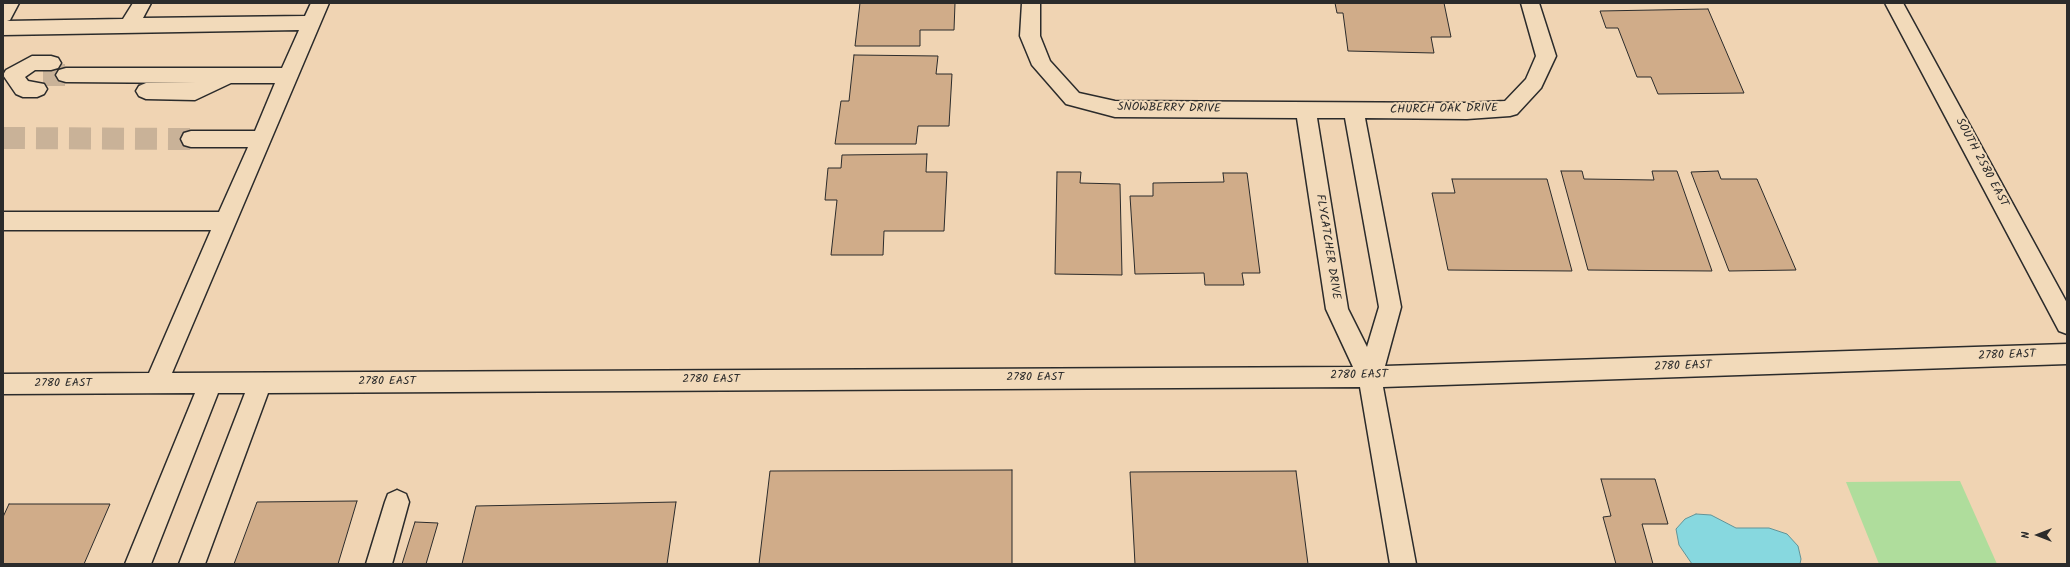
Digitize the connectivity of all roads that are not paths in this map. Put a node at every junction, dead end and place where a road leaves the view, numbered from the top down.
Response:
1 (10, 3) edge
2 (142, 3) edge
3 (320, 3) edge
4 (1031, 3) edge
5 (1530, 3) edge
6 (1894, 3) edge
7 (3, 15) edge
8 (311, 23) junction
9 (129, 26) junction
10 (3, 28) edge
11 (8, 76) edge
12 (55, 76) junction
13 (234, 76) junction
14 (288, 76) junction
15 (1306, 110) junction
16 (1354, 111) junction
17 (191, 139) tunnel mouth
18 (261, 139) junction
19 (3, 220) edge
20 (226, 221) junction
21 (2067, 324) edge
22 (2067, 354) edge
23 (1370, 377) junction
24 (261, 382) junction
25 (156, 383) junction
26 (211, 383) junction
27 (3, 384) edge
28 (397, 502) dead end
29 (138, 564) edge
30 (192, 564) edge
31 (379, 564) edge
32 (1403, 564) edge

1 - 7 street
2 - 9 street
3 - 8 street
4 - 15 street, SNOWBERRY DRIVE
5 - 16 street, CHURCH OAK DRIVE
6 - 21 street, SOUTH 2580 EAST
8 - 9 street
8 - 14 street
9 - 10 street
11 - 12 street
11 - 12 street
12 - 13 street
12 - 13 street
13 - 14 street
14 - 18 street
15 - 16 street, CHURCH OAK DRIVE
15 - 23 street, FLYCATCHER DRIVE
16 - 23 street, FLYCATCHER DRIVE
17 - 18 street
18 - 20 street
19 - 20 street
20 - 25 street
22 - 23 street, 2780 EAST
23 - 24 street, 2780 EAST
23 - 32 street, FLYCATCHER DRIVE
24 - 26 street, 2780 EAST
24 - 30 street
25 - 26 street, 2780 EAST
25 - 27 street, 2780 EAST
26 - 29 street
28 - 31 street

